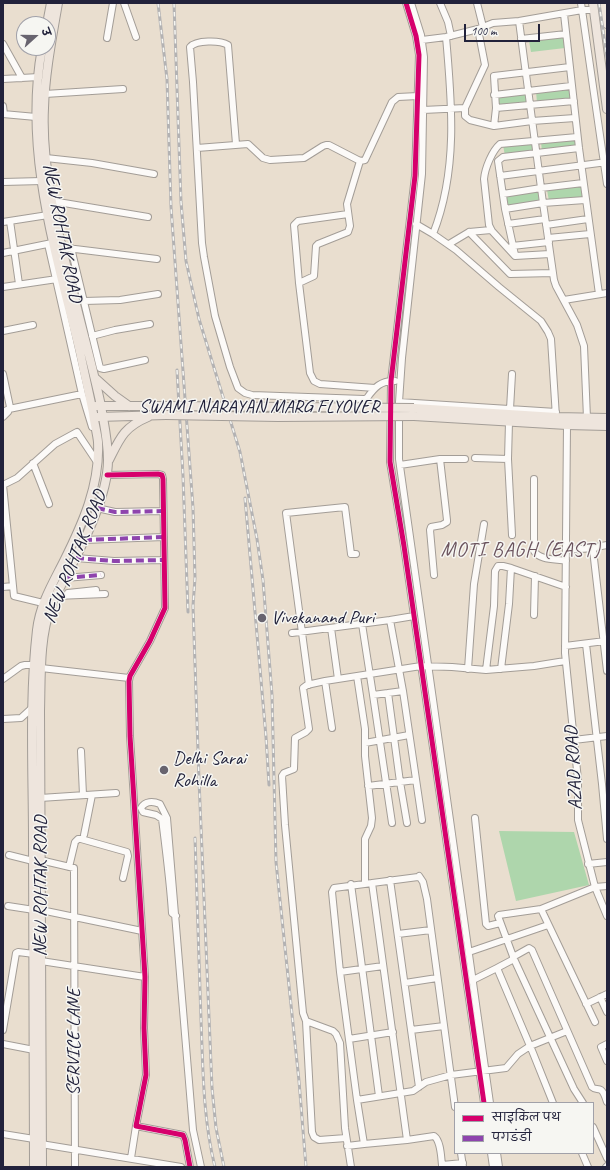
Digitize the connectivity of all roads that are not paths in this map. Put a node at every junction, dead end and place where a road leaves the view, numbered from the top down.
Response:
1 (51, 3) edge
2 (58, 3) edge
3 (113, 3) edge
4 (124, 3) edge
5 (406, 3) edge
6 (412, 3) edge
7 (440, 3) edge
8 (476, 3) edge
9 (582, 3) edge
10 (594, 7) edge
11 (605, 7) edge
12 (582, 10) junction
13 (564, 14) junction
14 (49, 16) edge
15 (519, 21) junction
16 (607, 24) edge
17 (481, 28) junction
18 (566, 34) junction
19 (136, 37) dead end
20 (448, 37) junction
21 (107, 38) dead end
22 (521, 39) junction
23 (422, 40) junction
24 (3, 44) edge
25 (41, 56) edge
26 (570, 67) junction
27 (526, 72) junction
28 (39, 77) junction
29 (22, 78) junction
30 (3, 79) edge
31 (572, 86) junction
32 (123, 89) dead end
33 (528, 90) junction
34 (45, 94) junction
35 (494, 95) junction
36 (418, 96) junction
37 (574, 101) junction
38 (531, 104) junction
39 (3, 106) edge
40 (465, 108) junction
41 (496, 108) junction
42 (452, 109) junction
43 (423, 110) junction
44 (607, 110) edge
45 (597, 111) junction
46 (3, 114) edge
47 (36, 117) junction
48 (575, 118) junction
49 (532, 121) junction
50 (494, 126) junction
51 (577, 137) junction
52 (536, 141) junction
53 (236, 144) junction
54 (197, 148) junction
55 (579, 148) junction
56 (537, 154) junction
57 (46, 158) junction
58 (360, 161) junction
59 (605, 162) edge
60 (581, 166) junction
61 (539, 170) junction
62 (154, 174) dead end
63 (500, 176) junction
64 (42, 181) junction
65 (3, 182) edge
66 (583, 183) junction
67 (607, 184) edge
68 (541, 188) junction
69 (503, 194) junction
70 (585, 200) junction
71 (52, 201) junction
72 (543, 203) junction
73 (505, 209) junction
74 (348, 214) junction
75 (48, 215) junction
76 (148, 217) dead end
77 (588, 219) junction
78 (10, 221) junction
79 (3, 222) edge
80 (546, 222) junction
81 (416, 224) junction
82 (508, 224) junction
83 (491, 230) junction
84 (469, 232) junction
85 (433, 234) junction
86 (590, 234) junction
87 (548, 240) junction
88 (56, 244) junction
89 (449, 244) junction
90 (512, 246) junction
91 (71, 248) junction
92 (14, 252) junction
93 (3, 253) edge
94 (550, 254) junction
95 (515, 256) junction
96 (157, 259) dead end
97 (553, 273) junction
98 (57, 279) junction
99 (299, 283) junction
100 (19, 284) junction
101 (3, 287) edge
102 (607, 293) edge
103 (158, 294) dead end
104 (599, 294) junction
105 (564, 300) junction
106 (84, 302) junction
107 (150, 324) dead end
108 (34, 325) dead end
109 (3, 330) edge
110 (92, 336) junction
111 (145, 360) dead end
112 (3, 374) edge
113 (512, 374) dead end
114 (95, 378) junction
115 (391, 381) junction
116 (400, 382) junction
117 (375, 388) junction
118 (82, 394) junction
119 (399, 402) junction
120 (91, 406) junction
121 (101, 406) junction
122 (129, 406) junction
123 (9, 409) junction
124 (510, 409) junction
125 (3, 412) edge
126 (414, 412) junction
127 (152, 415) junction
128 (556, 415) junction
129 (103, 416) junction
130 (3, 417) edge
131 (93, 417) junction
132 (587, 418) junction
133 (607, 418) edge
134 (509, 422) junction
135 (567, 425) junction
136 (607, 426) edge
137 (475, 458) dead end
138 (440, 459) junction
139 (466, 459) dead end
140 (508, 460) junction
141 (96, 461) junction
142 (108, 461) junction
143 (33, 463) junction
144 (400, 465) junction
145 (107, 475) junction
146 (534, 479) dead end
147 (3, 485) edge
148 (49, 504) dead end
149 (97, 508) junction
150 (163, 511) junction
151 (484, 524) dead end
152 (512, 535) dead end
153 (164, 537) junction
154 (84, 540) junction
155 (607, 545) edge
156 (594, 548) junction
157 (566, 550) junction
158 (356, 554) dead end
159 (76, 558) junction
160 (164, 560) junction
161 (566, 561) junction
162 (511, 568) junction
163 (101, 575) dead end
164 (434, 575) dead end
165 (535, 576) junction
166 (65, 578) junction
167 (13, 586) junction
168 (566, 586) junction
169 (3, 587) edge
170 (96, 590) dead end
171 (105, 594) dead end
172 (57, 595) junction
173 (43, 604) junction
174 (534, 615) dead end
175 (414, 616) junction
176 (390, 620) junction
177 (362, 624) junction
178 (331, 628) junction
179 (292, 632) dead end
180 (302, 632) junction
181 (605, 641) edge
182 (586, 644) junction
183 (564, 646) junction
184 (565, 661) junction
185 (421, 666) junction
186 (428, 666) junction
187 (38, 667) junction
188 (399, 669) junction
189 (468, 669) junction
190 (501, 669) junction
191 (486, 670) junction
192 (607, 671) edge
193 (369, 674) junction
194 (5, 676) edge
195 (357, 676) junction
196 (129, 678) junction
197 (338, 679) junction
198 (325, 681) junction
199 (309, 684) junction
200 (402, 692) junction
201 (388, 693) junction
202 (373, 695) junction
203 (33, 706) junction
204 (3, 719) edge
205 (332, 728) dead end
206 (409, 735) junction
207 (607, 736) edge
208 (394, 737) junction
209 (596, 738) junction
210 (379, 739) junction
211 (574, 740) junction
212 (365, 742) junction
213 (81, 751) dead end
214 (416, 780) junction
215 (400, 782) junction
216 (386, 784) junction
217 (368, 786) junction
218 (116, 793) dead end
219 (83, 795) junction
220 (92, 795) junction
221 (40, 798) junction
222 (475, 818) dead end
223 (422, 820) dead end
224 (392, 823) dead end
225 (407, 823) dead end
226 (84, 835) dead end
227 (607, 839) edge
228 (10, 855) dead end
229 (37, 861) junction
230 (607, 862) edge
231 (588, 864) junction
232 (69, 867) junction
233 (123, 878) dead end
234 (390, 880) junction
235 (369, 883) junction
236 (351, 884) junction
237 (607, 886) edge
238 (595, 887) junction
239 (8, 906) dead end
240 (541, 909) junction
241 (37, 910) junction
242 (606, 912) edge
243 (74, 916) junction
244 (176, 916) junction
245 (500, 923) junction
246 (548, 925) junction
247 (431, 930) junction
248 (142, 931) junction
249 (398, 934) junction
250 (506, 940) junction
251 (469, 952) junction
252 (34, 954) junction
253 (514, 958) junction
254 (41, 961) junction
255 (74, 966) junction
256 (384, 966) junction
257 (497, 968) junction
258 (363, 969) junction
259 (340, 972) junction
260 (144, 977) junction
261 (437, 978) junction
262 (473, 980) junction
263 (405, 983) junction
264 (607, 994) edge
265 (600, 997) junction
266 (586, 1004) junction
267 (607, 1012) edge
268 (306, 1021) junction
269 (595, 1022) dead end
270 (444, 1026) junction
271 (3, 1030) edge
272 (411, 1030) junction
273 (566, 1031) junction
274 (393, 1032) junction
275 (371, 1035) junction
276 (550, 1037) junction
277 (349, 1039) junction
278 (3, 1044) edge
279 (607, 1044) edge
280 (530, 1046) junction
281 (34, 1050) junction
282 (607, 1061) edge
283 (482, 1071) junction
284 (451, 1075) junction
285 (419, 1087) junction
286 (401, 1093) junction
287 (380, 1096) junction
288 (357, 1100) junction
289 (454, 1102) edge
290 (484, 1102) edge
291 (490, 1102) edge
292 (553, 1102) edge
293 (582, 1102) edge
294 (607, 1102) edge
295 (136, 1126) junction
296 (594, 1129) edge
297 (3, 1134) edge
298 (346, 1138) junction
299 (34, 1139) junction
300 (407, 1140) junction
301 (41, 1144) junction
302 (364, 1144) junction
303 (347, 1146) junction
304 (75, 1149) junction
305 (461, 1154) edge
306 (491, 1154) edge
307 (497, 1154) edge
308 (582, 1154) edge
309 (131, 1158) junction
310 (607, 1158) edge
311 (463, 1165) edge
312 (442, 1166) edge
313 (34, 1167) edge
314 (42, 1167) edge
315 (75, 1167) edge
316 (181, 1167) edge
317 (190, 1167) edge
318 (201, 1167) edge
319 (351, 1167) edge
320 (493, 1167) edge
321 (499, 1167) edge
322 (588, 1167) edge

1 - 14 main road
2 - 34 main road, NEW ROHTAK ROAD
3 - 21 street
4 - 19 street
5 - 36 street
6 - 23 street
7 - 20 street
8 - 17 street
9 - 12 street
10 - 12 street
10 - 44 main road
11 - 16 main road
12 - 13 street
12 - 45 street
13 - 15 street
13 - 18 street
15 - 17 street
15 - 22 street
17 - 20 street
17 - 40 street
18 - 22 street
18 - 26 street
20 - 23 street
20 - 42 street
22 - 27 street
23 - 43 street
24 - 29 street
25 - 28 main road, NEW ROHTAK ROAD
26 - 27 street
26 - 31 street
27 - 33 street
27 - 35 street
28 - 29 street
28 - 47 main road, NEW ROHTAK ROAD
29 - 30 street
31 - 33 street
31 - 37 street
32 - 34 street
33 - 35 street
33 - 38 street
34 - 57 main road, NEW ROHTAK ROAD
35 - 41 street
36 - 58 street
36 - 115 street
37 - 38 street
37 - 48 street
38 - 41 street
38 - 49 street
39 - 46 street
40 - 42 street
40 - 50 street
41 - 50 street
42 - 43 street
42 - 85 street
43 - 81 street
44 - 45 street
45 - 59 street
46 - 47 street
47 - 64 main road, NEW ROHTAK ROAD
48 - 49 street
48 - 51 street
49 - 50 street
49 - 52 street
51 - 52 street
51 - 55 street
52 - 56 street
52 - 83 street
53 - 54 street
53 - 54 street
53 - 58 street
54 - 117 street
55 - 56 street
55 - 60 street
56 - 61 street
56 - 63 street
57 - 62 street
57 - 71 main road, NEW ROHTAK ROAD
58 - 74 street
59 - 60 street
59 - 67 street
60 - 61 street
60 - 66 street
61 - 63 street
61 - 68 street
63 - 69 street
64 - 65 street
64 - 75 main road, NEW ROHTAK ROAD
66 - 68 street
66 - 70 street
68 - 69 street
68 - 72 street
69 - 73 street
70 - 72 street
70 - 77 street
71 - 76 street
71 - 88 main road, NEW ROHTAK ROAD
72 - 73 street
72 - 80 street
73 - 82 street
74 - 99 street
74 - 99 street
75 - 78 street
75 - 88 main road, NEW ROHTAK ROAD
77 - 80 street
77 - 86 street
78 - 79 street
78 - 92 street
80 - 82 street
80 - 87 street
81 - 85 street
81 - 116 street
82 - 90 street
83 - 84 street
83 - 95 street
84 - 89 street
84 - 97 street
85 - 89 street
86 - 87 street
86 - 104 street
87 - 90 street
87 - 94 street
88 - 91 street
88 - 92 street
88 - 98 street
88 - 114 main road, NEW ROHTAK ROAD
88 - 120 main road, NEW ROHTAK ROAD
89 - 128 street
90 - 95 street
91 - 96 street
91 - 106 street
92 - 93 street
92 - 100 street
94 - 95 street
94 - 97 street
97 - 105 street
98 - 100 street
98 - 118 street
99 - 117 street
100 - 101 street
102 - 104 street
103 - 106 street
104 - 105 street
105 - 132 street
106 - 110 street
107 - 110 street
108 - 109 street
110 - 111 street
112 - 123 street
113 - 124 street
114 - 121 main road, NEW ROHTAK ROAD
114 - 122 main road
115 - 116 street
115 - 117 street
115 - 175 street
116 - 119 street
118 - 123 street
118 - 141 street
119 - 124 street
119 - 144 street
120 - 121 main road, SWAMI NARAYAN MARG FLYOVER
120 - 131 main road, NEW ROHTAK ROAD
121 - 122 main road, SWAMI NARAYAN MARG FLYOVER
121 - 129 main road, NEW ROHTAK ROAD
122 - 126 main road, SWAMI NARAYAN MARG FLYOVER, bridge
123 - 125 street
123 - 130 street
124 - 128 street
126 - 127 main road, SWAMI NARAYAN MARG FLYOVER, bridge
126 - 128 main road, SWAMI NARAYAN MARG FLYOVER
126 - 134 main road, SWAMI NARAYAN MARG FLYOVER
127 - 129 main road, SWAMI NARAYAN MARG FLYOVER
127 - 142 main road
128 - 132 main road, SWAMI NARAYAN MARG FLYOVER
129 - 131 main road, SWAMI NARAYAN MARG FLYOVER
129 - 142 main road, NEW ROHTAK ROAD
131 - 141 main road, NEW ROHTAK ROAD
132 - 133 main road, SWAMI NARAYAN MARG FLYOVER
134 - 135 main road, SWAMI NARAYAN MARG FLYOVER
134 - 140 street
135 - 136 main road, SWAMI NARAYAN MARG FLYOVER
135 - 157 street, AZAD ROAD
137 - 140 street
138 - 139 street
138 - 144 street
138 - 164 street
140 - 152 street
141 - 143 street
141 - 173 main road, NEW ROHTAK ROAD
142 - 145 main road, NEW ROHTAK ROAD
143 - 147 street
143 - 148 street
144 - 186 street
145 - 149 main road, NEW ROHTAK ROAD
145 - 150 street
146 - 161 street
147 - 167 street
149 - 150 street
149 - 154 main road, NEW ROHTAK ROAD
150 - 153 street
151 - 189 street
153 - 154 street
153 - 160 street
154 - 159 main road, NEW ROHTAK ROAD
155 - 156 street
156 - 157 street
156 - 181 street
157 - 161 street, AZAD ROAD
158 - 180 street
159 - 160 street
159 - 166 main road, NEW ROHTAK ROAD
160 - 196 street
161 - 168 street, AZAD ROAD
162 - 165 street
162 - 190 street
162 - 191 street
163 - 166 street
165 - 168 street
165 - 174 street
166 - 172 main road, NEW ROHTAK ROAD
167 - 169 street
167 - 173 street
168 - 183 street, AZAD ROAD
170 - 172 street
171 - 172 street
172 - 187 main road, NEW ROHTAK ROAD
173 - 187 main road, NEW ROHTAK ROAD
175 - 176 street
175 - 185 street
176 - 177 street
176 - 188 street
177 - 178 street
177 - 193 street
178 - 180 street
178 - 197 street
179 - 180 street
180 - 199 street
181 - 182 street
181 - 192 street
182 - 183 street
182 - 209 street
183 - 184 street, AZAD ROAD
184 - 190 street
184 - 211 street, AZAD ROAD
185 - 186 street
185 - 188 street
185 - 283 street
186 - 189 street
186 - 251 street
187 - 194 street
187 - 196 street
187 - 203 main road, NEW ROHTAK ROAD
187 - 221 main road, NEW ROHTAK ROAD
188 - 193 street
188 - 200 street
189 - 191 street
190 - 191 street
193 - 195 street
193 - 202 street
195 - 197 street
195 - 212 street
196 - 248 street
197 - 198 street
198 - 199 street
198 - 205 street
199 - 268 street
200 - 201 street
200 - 206 street
201 - 202 street
201 - 208 street
202 - 210 street
203 - 204 street
203 - 229 main road, NEW ROHTAK ROAD
206 - 208 street
206 - 214 street
207 - 209 street
208 - 210 street
208 - 215 street
209 - 211 street
209 - 227 street
210 - 212 street
210 - 216 street
211 - 231 street, AZAD ROAD
212 - 217 street
213 - 219 street
214 - 215 street
214 - 223 street
215 - 216 street
215 - 225 street
216 - 217 street
216 - 224 street
217 - 235 street
218 - 220 street
219 - 220 street
219 - 221 street
220 - 226 street
221 - 229 main road, NEW ROHTAK ROAD
222 - 245 street
228 - 229 street
229 - 232 street
229 - 241 main road, NEW ROHTAK ROAD
230 - 231 street
231 - 238 street, AZAD ROAD
232 - 233 street
232 - 243 street, SERVICE LANE
234 - 235 street
234 - 247 street
234 - 249 street
235 - 236 street
235 - 256 street
236 - 258 street
236 - 259 street
237 - 238 street
238 - 240 street
238 - 242 street, AZAD ROAD
239 - 241 street
240 - 245 street
240 - 246 street
241 - 243 street
241 - 252 main road, NEW ROHTAK ROAD
241 - 254 main road, NEW ROHTAK ROAD
243 - 248 street
243 - 255 street, SERVICE LANE
244 - 244 street
244 - 318 street
245 - 250 street
246 - 250 street
246 - 266 street
247 - 249 street
247 - 261 street
248 - 260 street
249 - 263 street
250 - 251 street
250 - 253 street
251 - 262 street
252 - 271 street
252 - 281 main road, NEW ROHTAK ROAD
253 - 257 street
253 - 273 street
253 - 276 street
254 - 255 street
254 - 301 main road, NEW ROHTAK ROAD
255 - 260 street
255 - 304 street, SERVICE LANE
256 - 258 street
256 - 274 street
257 - 262 street
257 - 280 street
258 - 259 street
258 - 275 street
259 - 277 street
260 - 295 street
261 - 263 street
261 - 270 street
262 - 283 street
263 - 272 street
264 - 265 street
265 - 266 street
265 - 267 street
266 - 269 street
268 - 298 street
268 - 298 street
270 - 272 street
270 - 284 street
272 - 285 street
273 - 276 street
273 - 294 street
274 - 275 street
274 - 286 street
275 - 277 street
275 - 287 street
276 - 280 street
276 - 293 street
277 - 288 street
278 - 281 street
279 - 282 street
280 - 283 street
280 - 292 street
281 - 299 main road, NEW ROHTAK ROAD
283 - 284 street
283 - 290 street
283 - 291 street
284 - 285 street
284 - 289 street
285 - 286 street
286 - 287 street
286 - 300 street
287 - 288 street
288 - 302 street
295 - 309 street
295 - 317 street
296 - 310 street
297 - 299 street
298 - 303 street
299 - 313 main road, NEW ROHTAK ROAD
300 - 302 street
300 - 312 street
301 - 304 street
301 - 314 main road, NEW ROHTAK ROAD
302 - 303 street
303 - 319 street
304 - 309 street
304 - 315 street, SERVICE LANE
305 - 311 street
306 - 320 street
307 - 321 street
308 - 322 street
309 - 316 street
311 - 312 street

